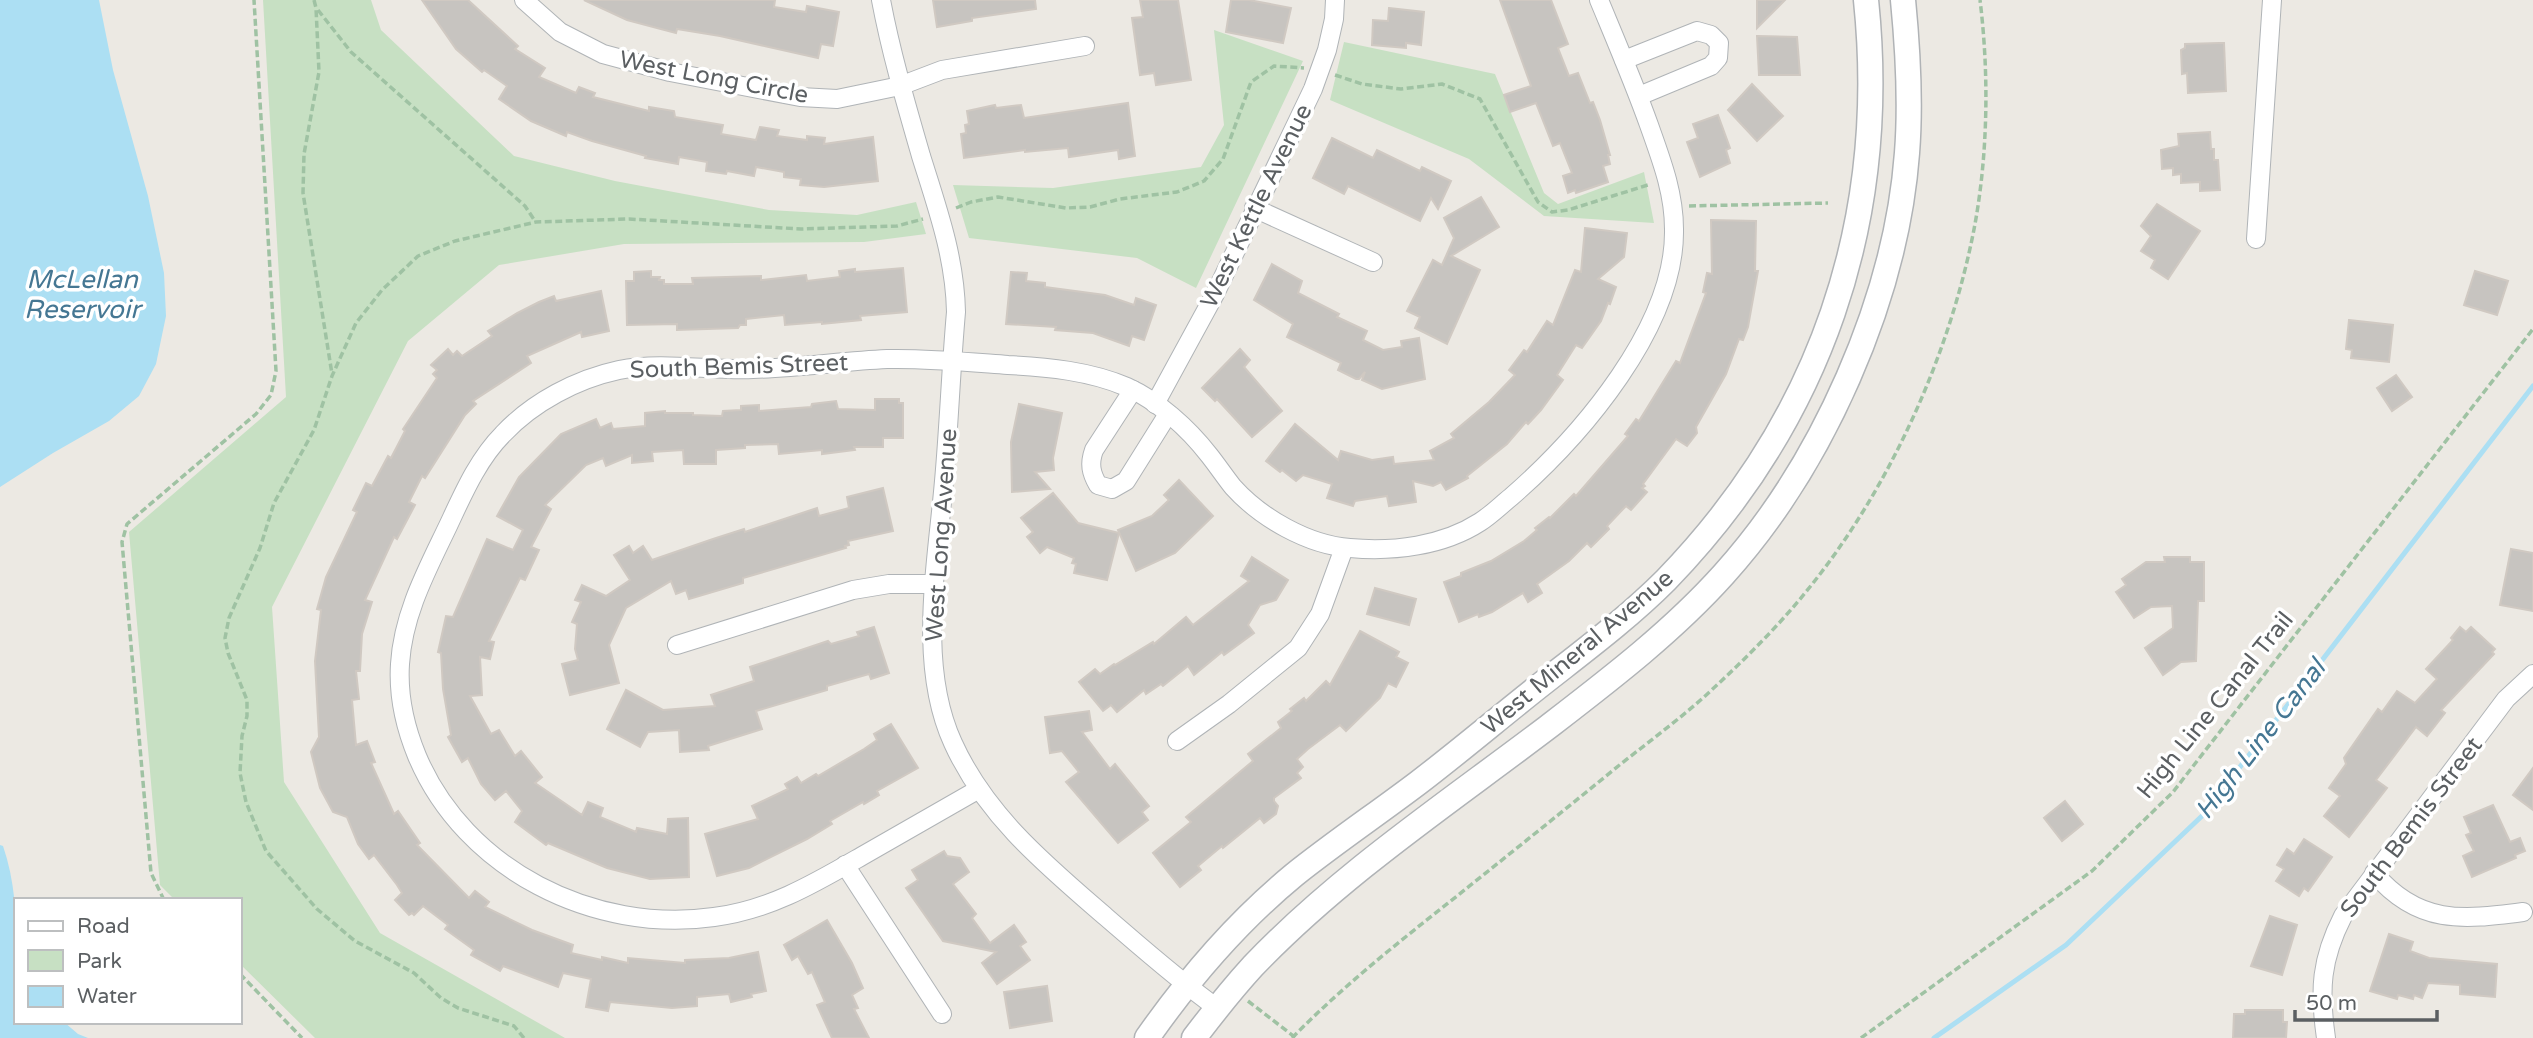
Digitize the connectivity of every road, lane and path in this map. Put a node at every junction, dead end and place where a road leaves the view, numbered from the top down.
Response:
1 (254, 0) edge
2 (314, 0) edge
3 (524, 0) edge
4 (881, 0) edge
5 (1335, 0) edge
6 (1599, 0) edge
7 (1866, 0) edge
8 (1903, 0) edge
9 (2273, 0) edge
10 (316, 8) junction
11 (1085, 46) dead end
12 (1624, 60) junction
13 (900, 86) junction
14 (1639, 96) junction
15 (1828, 202) dead end
16 (1673, 206) junction
17 (1254, 208) junction
18 (536, 222) dead end
19 (2256, 239) dead end
20 (1373, 262) dead end
21 (2533, 329) edge
22 (952, 361) junction
23 (332, 376) dead end
24 (1133, 390) junction
25 (1162, 409) junction
26 (1343, 548) junction
27 (934, 584) junction
28 (677, 645) dead end
29 (2533, 674) edge
30 (1177, 741) dead end
31 (979, 789) junction
32 (845, 866) junction
33 (2374, 873) junction
34 (163, 898) edge
35 (2523, 912) dead end
36 (242, 976) edge
37 (1186, 985) junction
38 (1217, 1008) junction
39 (942, 1014) dead end
40 (302, 1038) edge
41 (1147, 1038) edge
42 (1194, 1038) edge
43 (1861, 1038) edge
44 (2326, 1038) edge

1 - 34 path
2 - 10 path
3 - 13 street, West Long Circle
4 - 13 street, West Long Avenue
5 - 17 street, West Kettle Avenue
6 - 12 street, South Bemis Street
7 - 37 main road, West Mineral Avenue
8 - 38 main road, West Mineral Avenue
9 - 19 street
10 - 18 path
10 - 23 path
11 - 13 street, West Long Circle
12 - 14 street, South Bemis Street
12 - 14 street
13 - 22 street, West Long Avenue
14 - 16 street, South Bemis Street
15 - 16 path
16 - 26 street, South Bemis Street
17 - 20 street
17 - 25 street, West Kettle Avenue
21 - 43 path, High Line Canal Trail
22 - 24 street, South Bemis Street
22 - 27 street, West Long Avenue
22 - 32 street, South Bemis Street
24 - 25 street, South Bemis Street
24 - 25 street, West Kettle Avenue
25 - 26 street, South Bemis Street
26 - 30 street
27 - 28 street
27 - 31 street, West Long Avenue
29 - 33 street, South Bemis Street
31 - 32 street, South Bemis Street
31 - 37 street, West Long Avenue
32 - 39 street
33 - 35 street
33 - 44 street, South Bemis Street
36 - 40 path
37 - 38 street, West Long Avenue
37 - 41 main road, West Mineral Avenue
38 - 42 main road, West Mineral Avenue

